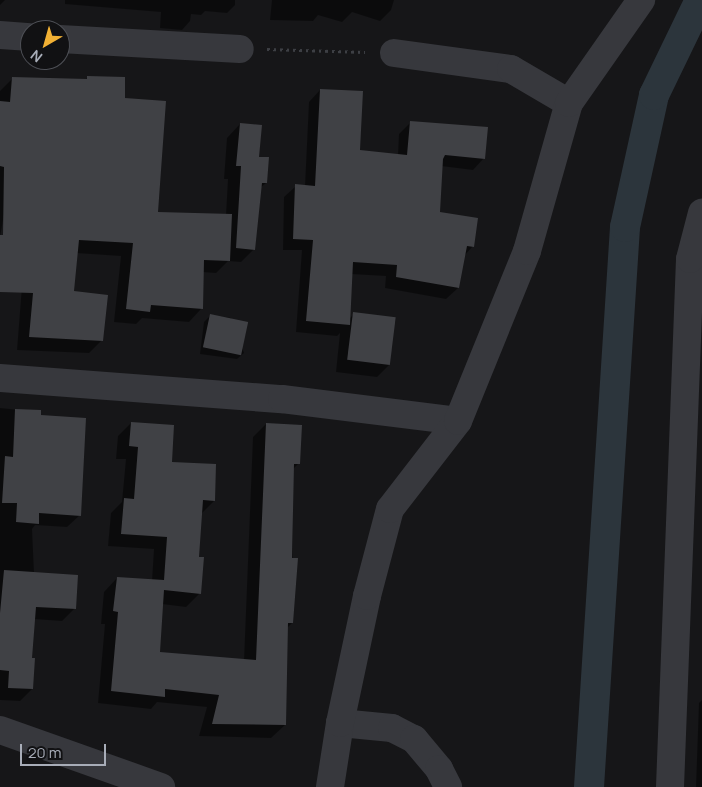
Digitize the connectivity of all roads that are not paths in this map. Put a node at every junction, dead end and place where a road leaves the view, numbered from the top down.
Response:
1 (640, 0) edge
2 (0, 35) edge
3 (20, 36) edge
4 (70, 40) edge
5 (240, 48) road end
6 (394, 53) road end
7 (569, 103) junction
8 (702, 213) edge
9 (0, 378) edge
10 (458, 421) junction
11 (340, 723) junction
12 (0, 730) edge
13 (161, 787) edge
14 (330, 787) edge
15 (448, 787) edge
16 (670, 787) edge

1 - 7 street
2 - 3 street
4 - 5 street
6 - 7 street
7 - 10 street
8 - 16 street
9 - 10 street
10 - 11 street
11 - 14 street
11 - 15 street
12 - 13 street

